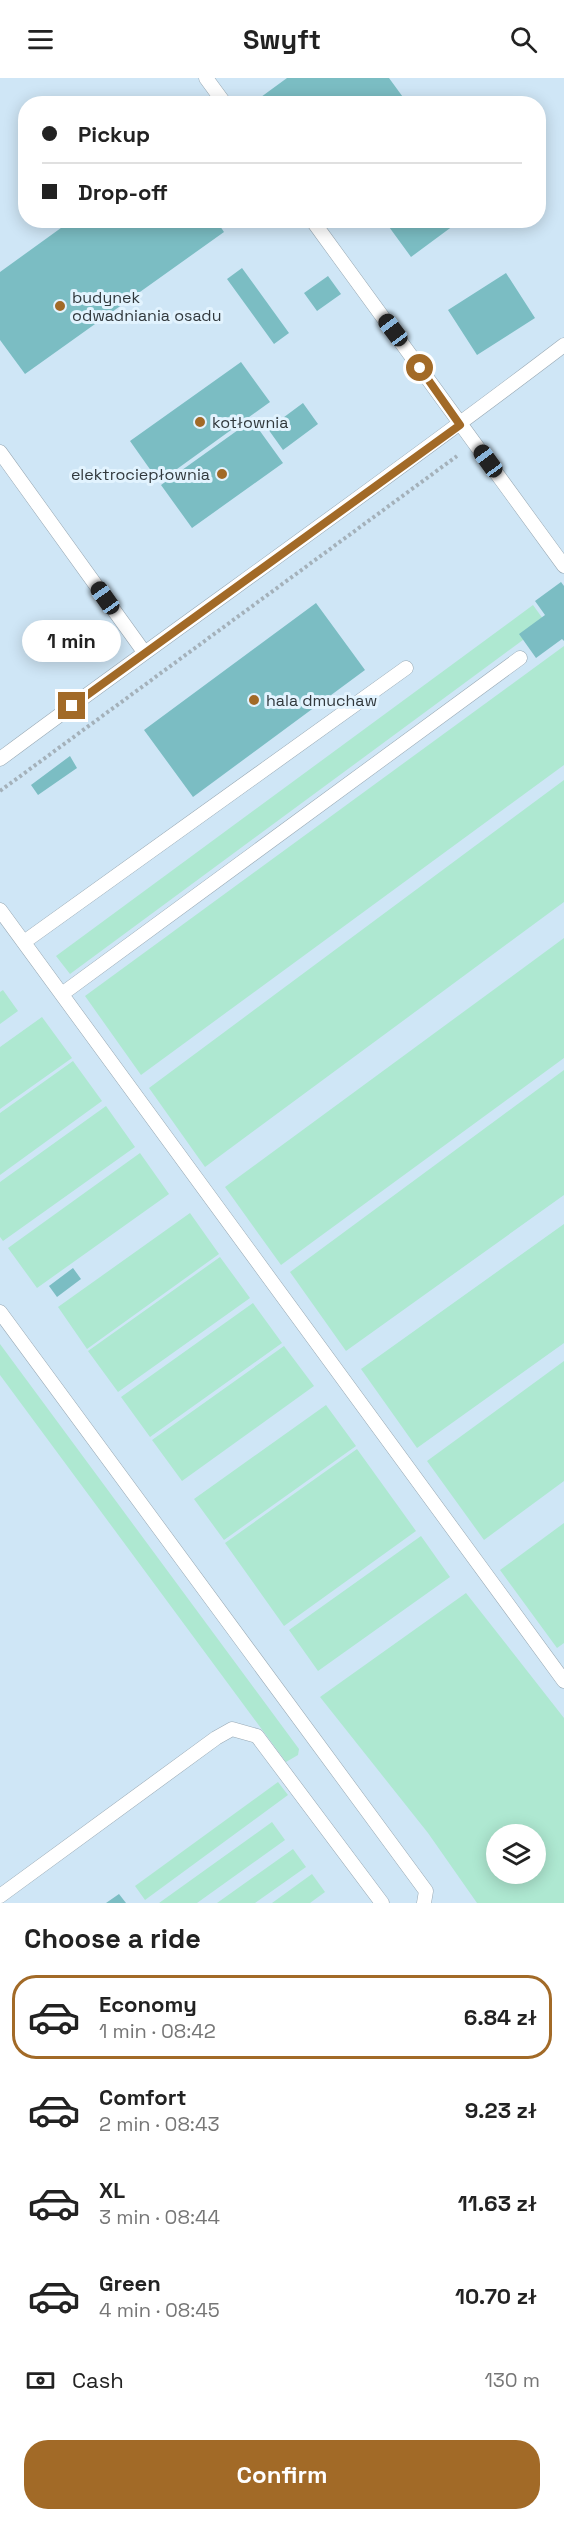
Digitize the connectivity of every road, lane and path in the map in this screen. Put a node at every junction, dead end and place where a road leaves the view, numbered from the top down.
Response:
1 (206, 78) edge
2 (219, 96) edge
3 (318, 228) edge
4 (564, 345) edge
5 (460, 425) junction
6 (475, 443) junction
7 (0, 452) edge
8 (564, 566) edge
9 (144, 652) junction
10 (520, 658) dead end
11 (406, 668) dead end
12 (0, 759) edge
13 (0, 791) edge
14 (0, 910) edge
15 (24, 942) junction
16 (62, 994) junction
17 (0, 1312) edge
18 (564, 1681) edge
19 (0, 1896) edge
20 (382, 1903) edge
21 (423, 1903) edge

1 - 2 lane
3 - 5 lane
4 - 5 lane
5 - 6 lane
5 - 9 lane
6 - 8 lane
6 - 13 path
7 - 9 lane
9 - 12 lane
10 - 16 lane
11 - 15 lane
14 - 15 lane
15 - 16 lane
16 - 18 lane
17 - 21 lane
19 - 20 lane

